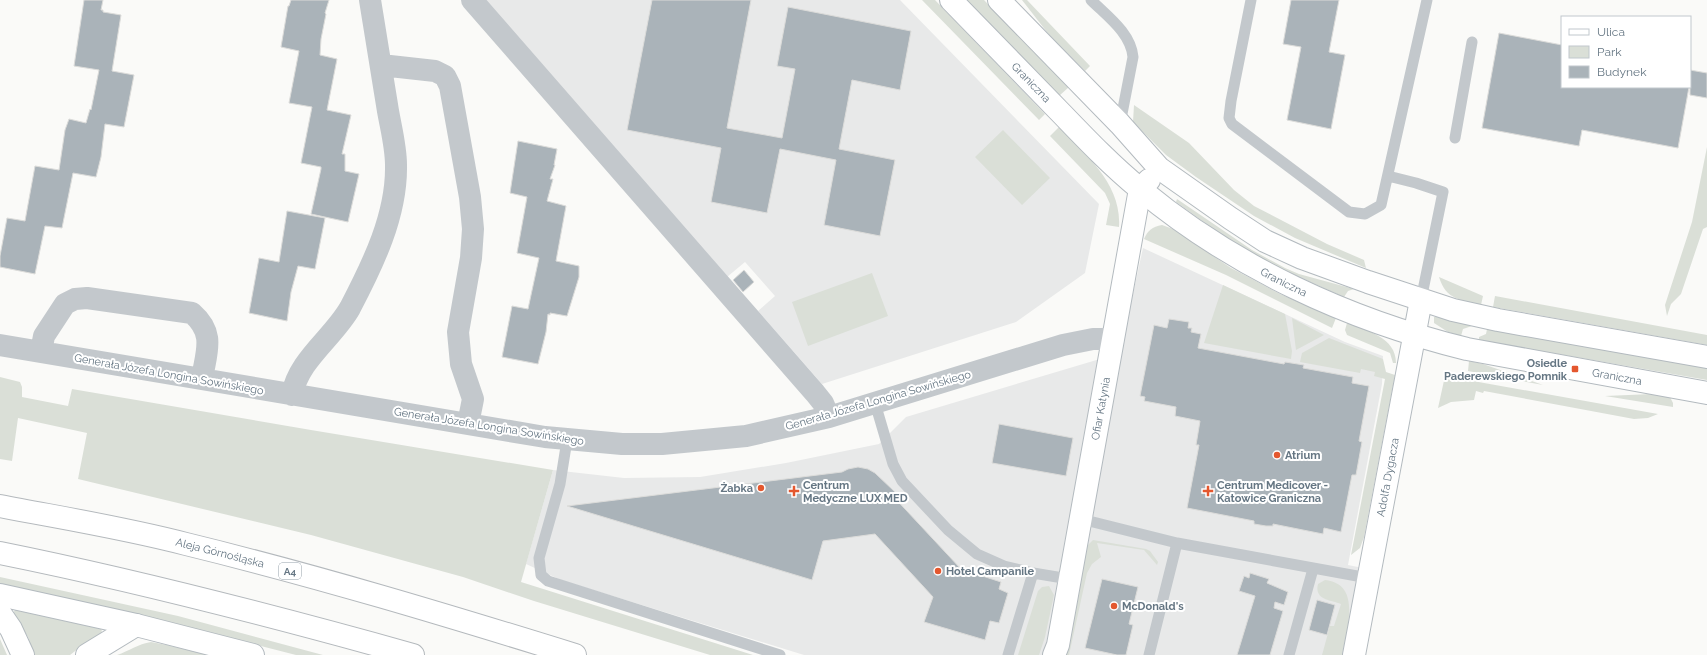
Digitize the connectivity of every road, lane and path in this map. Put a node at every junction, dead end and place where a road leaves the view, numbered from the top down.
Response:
1 (370, 0) edge
2 (472, 0) edge
3 (951, 0) edge
4 (999, 0) edge
5 (1091, 0) edge
6 (1251, 0) edge
7 (1427, 0) edge
8 (1472, 42) dead end
9 (381, 65) junction
10 (1120, 124) junction
11 (1455, 138) dead end
12 (1159, 168) junction
13 (1388, 176) junction
14 (1140, 189) junction
15 (1421, 300) junction
16 (1415, 335) junction
17 (1114, 339) junction
18 (0, 345) edge
19 (41, 352) junction
20 (1707, 357) edge
21 (202, 379) junction
22 (1707, 393) edge
23 (292, 395) junction
24 (875, 403) junction
25 (829, 417) junction
26 (468, 424) junction
27 (567, 440) junction
28 (0, 506) edge
29 (1081, 519) junction
30 (1177, 543) junction
31 (0, 553) edge
32 (1313, 568) junction
33 (1033, 573) junction
34 (1368, 578) junction
35 (1069, 579) junction
36 (0, 595) edge
37 (0, 612) edge
38 (136, 625) junction
39 (23, 655) edge
40 (87, 655) edge
41 (253, 655) edge
42 (413, 655) edge
43 (575, 655) edge
44 (780, 655) edge
45 (1008, 655) edge
46 (1054, 655) edge
47 (1149, 655) edge
48 (1288, 655) edge
49 (1354, 655) edge

1 - 9 street
2 - 25 street
3 - 14 main road, Graniczna
4 - 10 main road
5 - 10 lane
6 - 13 lane
7 - 13 lane
8 - 11 lane
9 - 23 street
9 - 26 street
10 - 12 main road
12 - 14 main road
12 - 15 main road
13 - 15 lane
14 - 16 main road, Graniczna
14 - 17 main road, Ofiar Katynia
15 - 16 main road, Adolfa Dygacza
15 - 20 main road
16 - 22 main road, Graniczna
16 - 34 main road, Adolfa Dygacza
17 - 24 street, Generała Józefa Longina Sowińskiego
17 - 29 main road, Ofiar Katynia
18 - 19 street, Generała Józefa Longina Sowińskiego
19 - 21 street, Generała Józefa Longina Sowińskiego
19 - 21 street
21 - 23 street, Generała Józefa Longina Sowińskiego
23 - 26 street, Generała Józefa Longina Sowińskiego
24 - 25 street, Generała Józefa Longina Sowińskiego
24 - 33 lane
25 - 27 street, Generała Józefa Longina Sowińskiego
26 - 27 street, Generała Józefa Longina Sowińskiego
27 - 44 lane
28 - 43 main road, Aleja Górnośląska / A4
29 - 30 lane
29 - 35 main road, Ofiar Katynia
30 - 32 lane
30 - 47 lane
31 - 42 main road
32 - 34 lane
32 - 48 lane
33 - 35 lane
33 - 45 lane
34 - 49 main road, Adolfa Dygacza
35 - 46 main road, Ofiar Katynia
36 - 38 main road
37 - 39 main road
38 - 40 main road
38 - 41 main road

